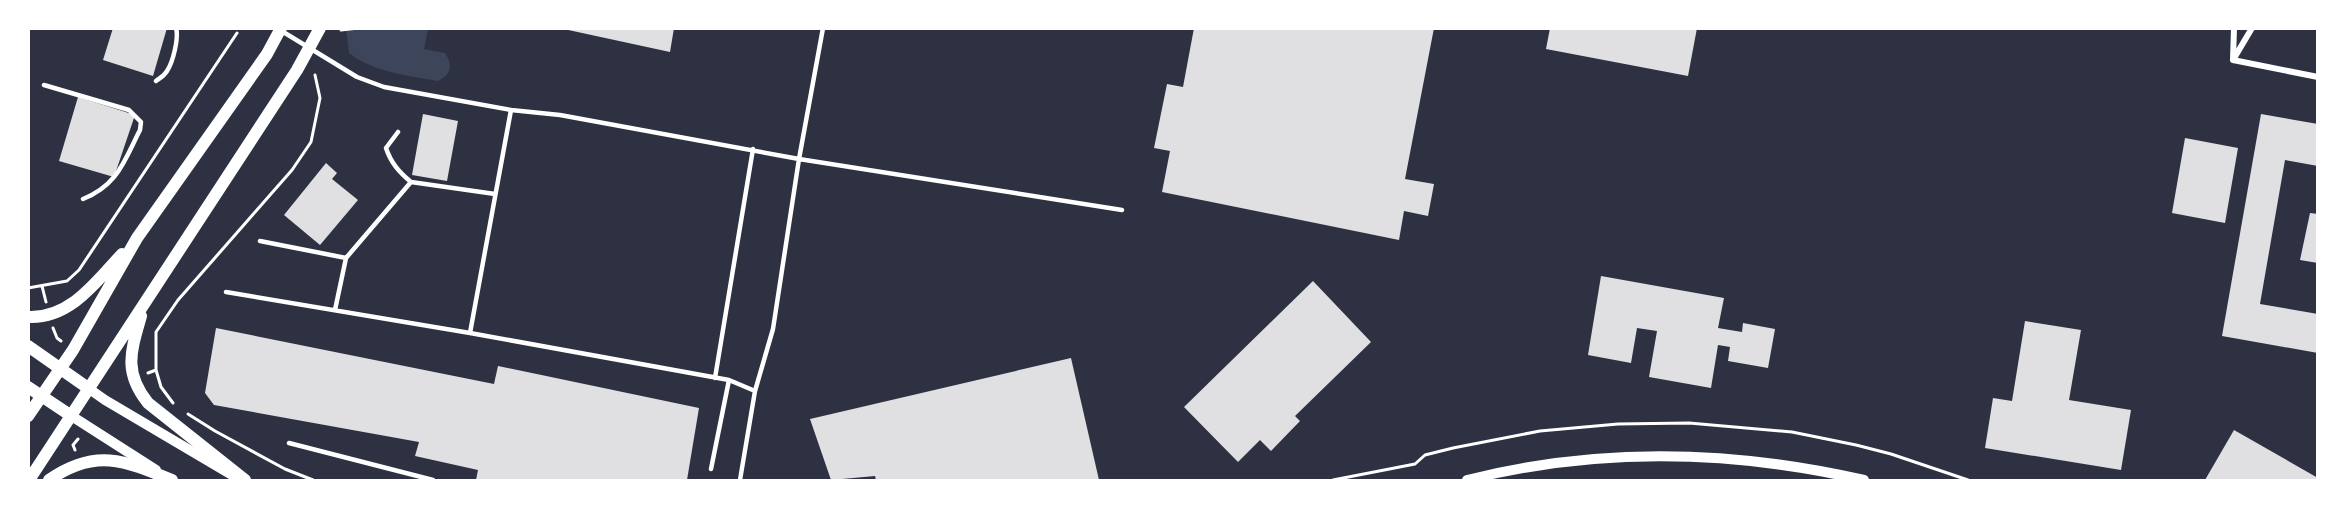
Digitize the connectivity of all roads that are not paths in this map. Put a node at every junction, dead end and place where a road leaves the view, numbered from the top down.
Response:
1 (176, 28) edge
2 (320, 28) edge
3 (823, 28) edge
4 (2235, 28) edge
5 (2252, 28) edge
6 (279, 29) edge
7 (310, 48) junction
8 (2233, 60) junction
9 (2318, 76) edge
10 (156, 81) dead end
11 (44, 85) dead end
12 (512, 110) junction
13 (398, 132) dead end
14 (753, 149) junction
15 (799, 159) junction
16 (411, 182) junction
17 (495, 194) junction
18 (83, 199) dead end
19 (1122, 210) dead end
20 (137, 238) junction
21 (260, 241) dead end
22 (346, 258) junction
23 (226, 292) dead end
24 (144, 306) junction
25 (335, 310) junction
26 (28, 317) edge
27 (470, 333) junction
28 (28, 346) edge
29 (60, 368) junction
30 (715, 378) junction
31 (729, 380) junction
32 (28, 387) edge
33 (88, 388) junction
34 (755, 391) junction
35 (42, 395) junction
36 (70, 415) junction
37 (28, 416) edge
38 (289, 443) dead end
39 (711, 469) dead end
40 (29, 480) edge
41 (49, 480) edge
42 (172, 480) edge
43 (244, 480) edge
44 (433, 480) edge
45 (740, 480) edge
46 (1467, 480) edge
47 (1864, 480) edge

1 - 10 lane
2 - 7 main road
3 - 15 lane
4 - 8 street
5 - 8 street
6 - 7 lane
6 - 20 main road
7 - 12 lane
7 - 24 main road
8 - 9 street
11 - 18 lane
12 - 14 lane
12 - 17 lane
13 - 16 lane
14 - 15 lane
14 - 30 lane
15 - 19 lane
15 - 34 lane
16 - 17 lane
16 - 22 lane
17 - 27 lane
20 - 26 main road
20 - 29 main road
21 - 22 lane
22 - 25 lane
23 - 25 lane
24 - 33 main road
24 - 43 main road
25 - 27 lane
27 - 30 lane
28 - 29 main road
29 - 33 main road
29 - 35 main road
30 - 31 lane
31 - 34 lane
31 - 39 lane
32 - 35 main road
33 - 36 main road
33 - 43 street
34 - 45 lane
35 - 36 main road
35 - 37 main road
36 - 40 main road
36 - 42 street
38 - 44 lane
41 - 42 main road
46 - 47 street

